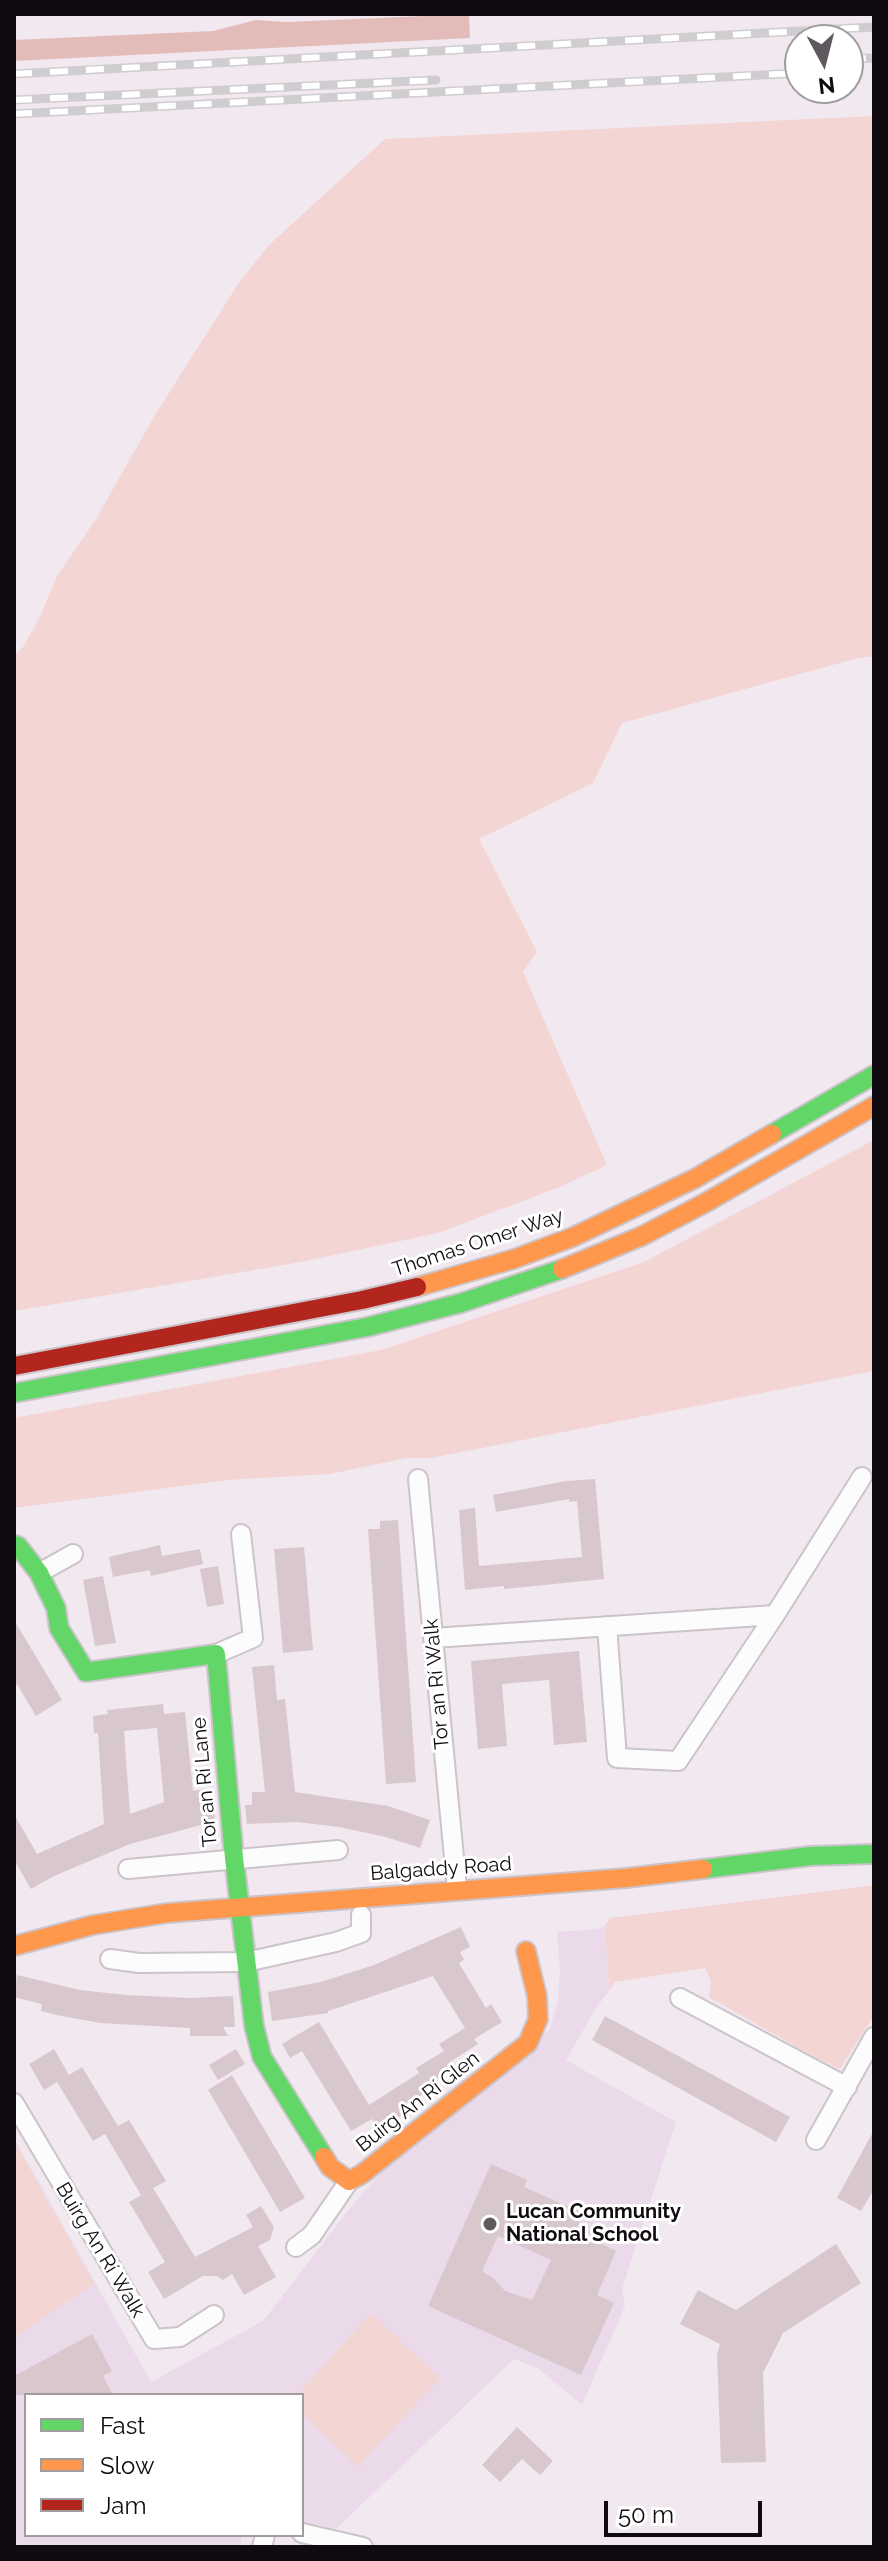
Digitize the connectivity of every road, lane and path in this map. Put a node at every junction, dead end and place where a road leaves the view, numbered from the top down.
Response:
1 (874, 1075) edge
2 (874, 1106) edge
3 (14, 1366) edge
4 (14, 1393) edge
5 (862, 1477) dead end
6 (418, 1479) dead end
7 (241, 1534) dead end
8 (14, 1545) edge
9 (73, 1554) dead end
10 (39, 1573) junction
11 (775, 1615) junction
12 (607, 1626) junction
13 (433, 1638) junction
14 (216, 1654) junction
15 (338, 1850) dead end
16 (874, 1854) edge
17 (234, 1858) junction
18 (128, 1869) dead end
19 (457, 1889) junction
20 (241, 1906) junction
21 (361, 1915) dead end
22 (14, 1946) edge
23 (526, 1951) dead end
24 (110, 1959) dead end
25 (246, 1962) junction
26 (680, 1998) dead end
27 (874, 2037) edge
28 (847, 2087) junction
29 (14, 2103) edge
30 (816, 2140) dead end
31 (349, 2181) junction
32 (296, 2247) dead end
33 (214, 2315) dead end
34 (304, 2533) edge
35 (363, 2547) edge

1 - 3 street, Thomas Omer Way
2 - 4 street
5 - 11 street
6 - 13 street, Tor an Rí Walk
7 - 14 street
8 - 10 street
9 - 10 street
10 - 14 street
11 - 12 street
11 - 12 street
12 - 13 street
13 - 19 street, Tor an Rí Walk
14 - 17 street, Tor an Rí Lane
15 - 17 street
16 - 19 street, Balgaddy Road
17 - 18 street
17 - 20 street, Tor an Rí Lane
19 - 20 street, Balgaddy Road
20 - 22 street, Balgaddy Road
20 - 25 street, Buirg An Rí Glen
21 - 25 street
23 - 31 street, Buirg An Rí Glen
24 - 25 street
25 - 31 street, Buirg An Rí Glen
26 - 28 street
27 - 28 street
28 - 30 street
29 - 33 street, Buirg An Rí Walk
31 - 32 street
34 - 35 street

